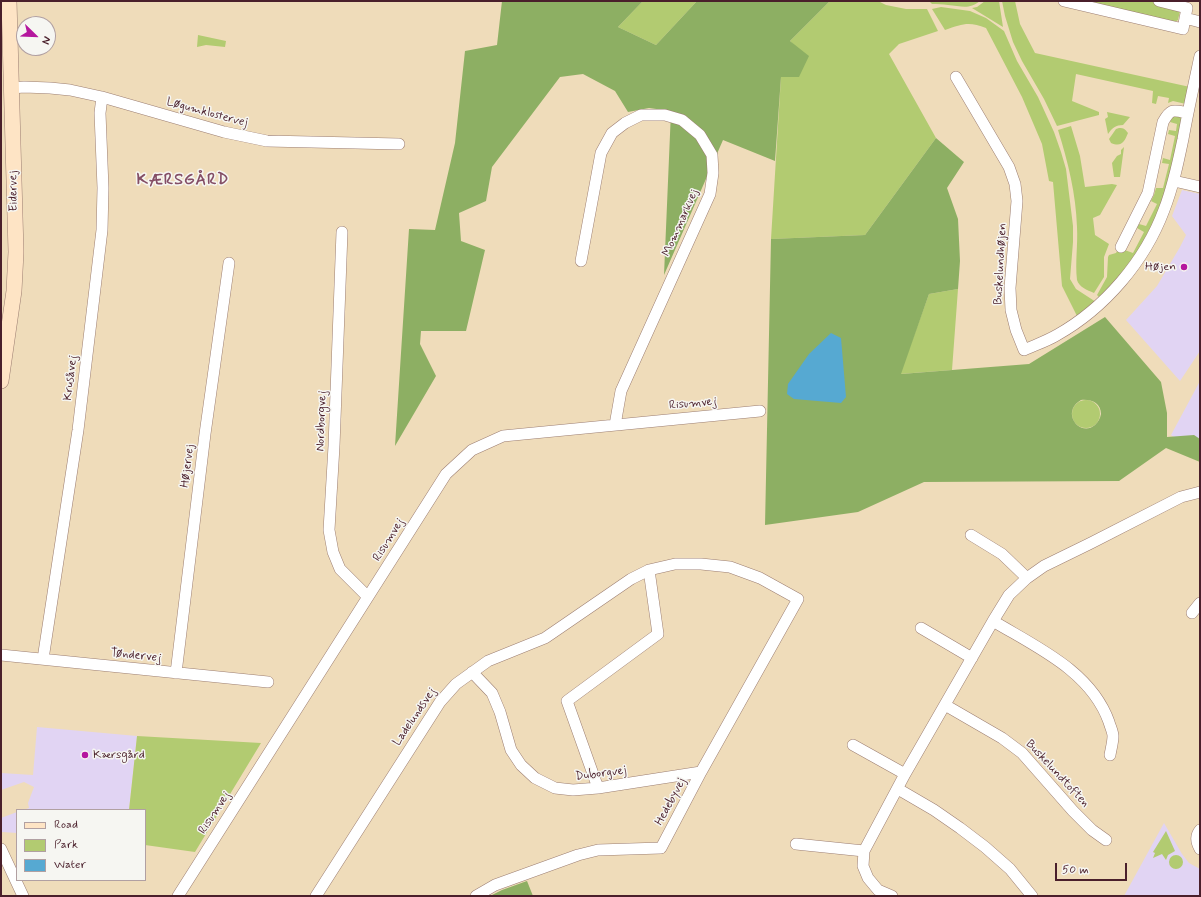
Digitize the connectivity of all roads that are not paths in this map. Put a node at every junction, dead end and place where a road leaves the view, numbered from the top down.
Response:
1 (9, 1) edge
2 (1064, 1) edge
3 (1159, 1) edge
4 (1185, 18) junction
5 (1200, 22) edge
6 (1200, 56) edge
7 (956, 77) dead end
8 (12, 88) junction
9 (102, 97) junction
10 (1188, 113) junction
11 (399, 144) dead end
12 (1174, 181) junction
13 (1200, 187) edge
14 (342, 232) dead end
15 (1121, 247) dead end
16 (581, 261) dead end
17 (228, 263) dead end
18 (1, 381) edge
19 (760, 411) dead end
20 (615, 425) junction
21 (1200, 492) edge
22 (971, 535) dead end
23 (649, 570) junction
24 (1027, 578) junction
25 (368, 597) junction
26 (798, 599) joint
27 (1200, 603) edge
28 (1192, 613) dead end
29 (993, 621) junction
30 (921, 628) dead end
31 (1, 655) edge
32 (972, 658) junction
33 (43, 660) junction
34 (472, 672) junction
35 (176, 673) junction
36 (268, 682) dead end
37 (945, 705) junction
38 (853, 745) dead end
39 (1110, 755) dead end
40 (701, 772) junction
41 (905, 774) junction
42 (598, 788) junction
43 (898, 788) junction
44 (1200, 830) edge
45 (1106, 840) dead end
46 (796, 844) dead end
47 (1, 849) edge
48 (1200, 849) edge
49 (864, 851) junction
50 (320, 895) edge
51 (23, 896) edge
52 (178, 896) edge
53 (476, 896) edge
54 (892, 896) edge
55 (1032, 896) edge

1 - 8 street, Eidervej
2 - 4 street
3 - 4 street
4 - 5 street
6 - 10 street, Buskelundhøjen
7 - 12 street, Buskelundhøjen
8 - 9 street, Løgumklostervej
8 - 18 street, Eidervej
9 - 11 street, Løgumklostervej
9 - 33 street, Krusåvej
10 - 12 street, Buskelundhøjen
10 - 15 street
12 - 13 street
14 - 25 street, Nordborgvej
16 - 20 street, Mommarkvej
17 - 35 street, Højervej
19 - 20 street, Risumvej
20 - 25 street, Risumvej
21 - 24 street
22 - 24 street
23 - 26 street, Ladelundsvej
23 - 34 street, Ladelundsvej
23 - 42 street
24 - 29 street
25 - 52 street, Risumvej
26 - 40 street, Hedebyvej
27 - 28 street
29 - 32 street
29 - 39 street
30 - 32 street
31 - 33 street, Tøndervej
32 - 37 street
33 - 35 street, Tøndervej
34 - 42 street, Duborgvej
34 - 50 street, Ladelundsvej
35 - 36 street, Tøndervej
37 - 41 street
37 - 45 street, Buskelundtoften
38 - 41 street
40 - 42 street, Duborgvej
40 - 53 street, Hedebyvej
41 - 43 street
43 - 49 street
43 - 55 street
44 - 48 street
46 - 49 street
47 - 51 street
49 - 54 street

